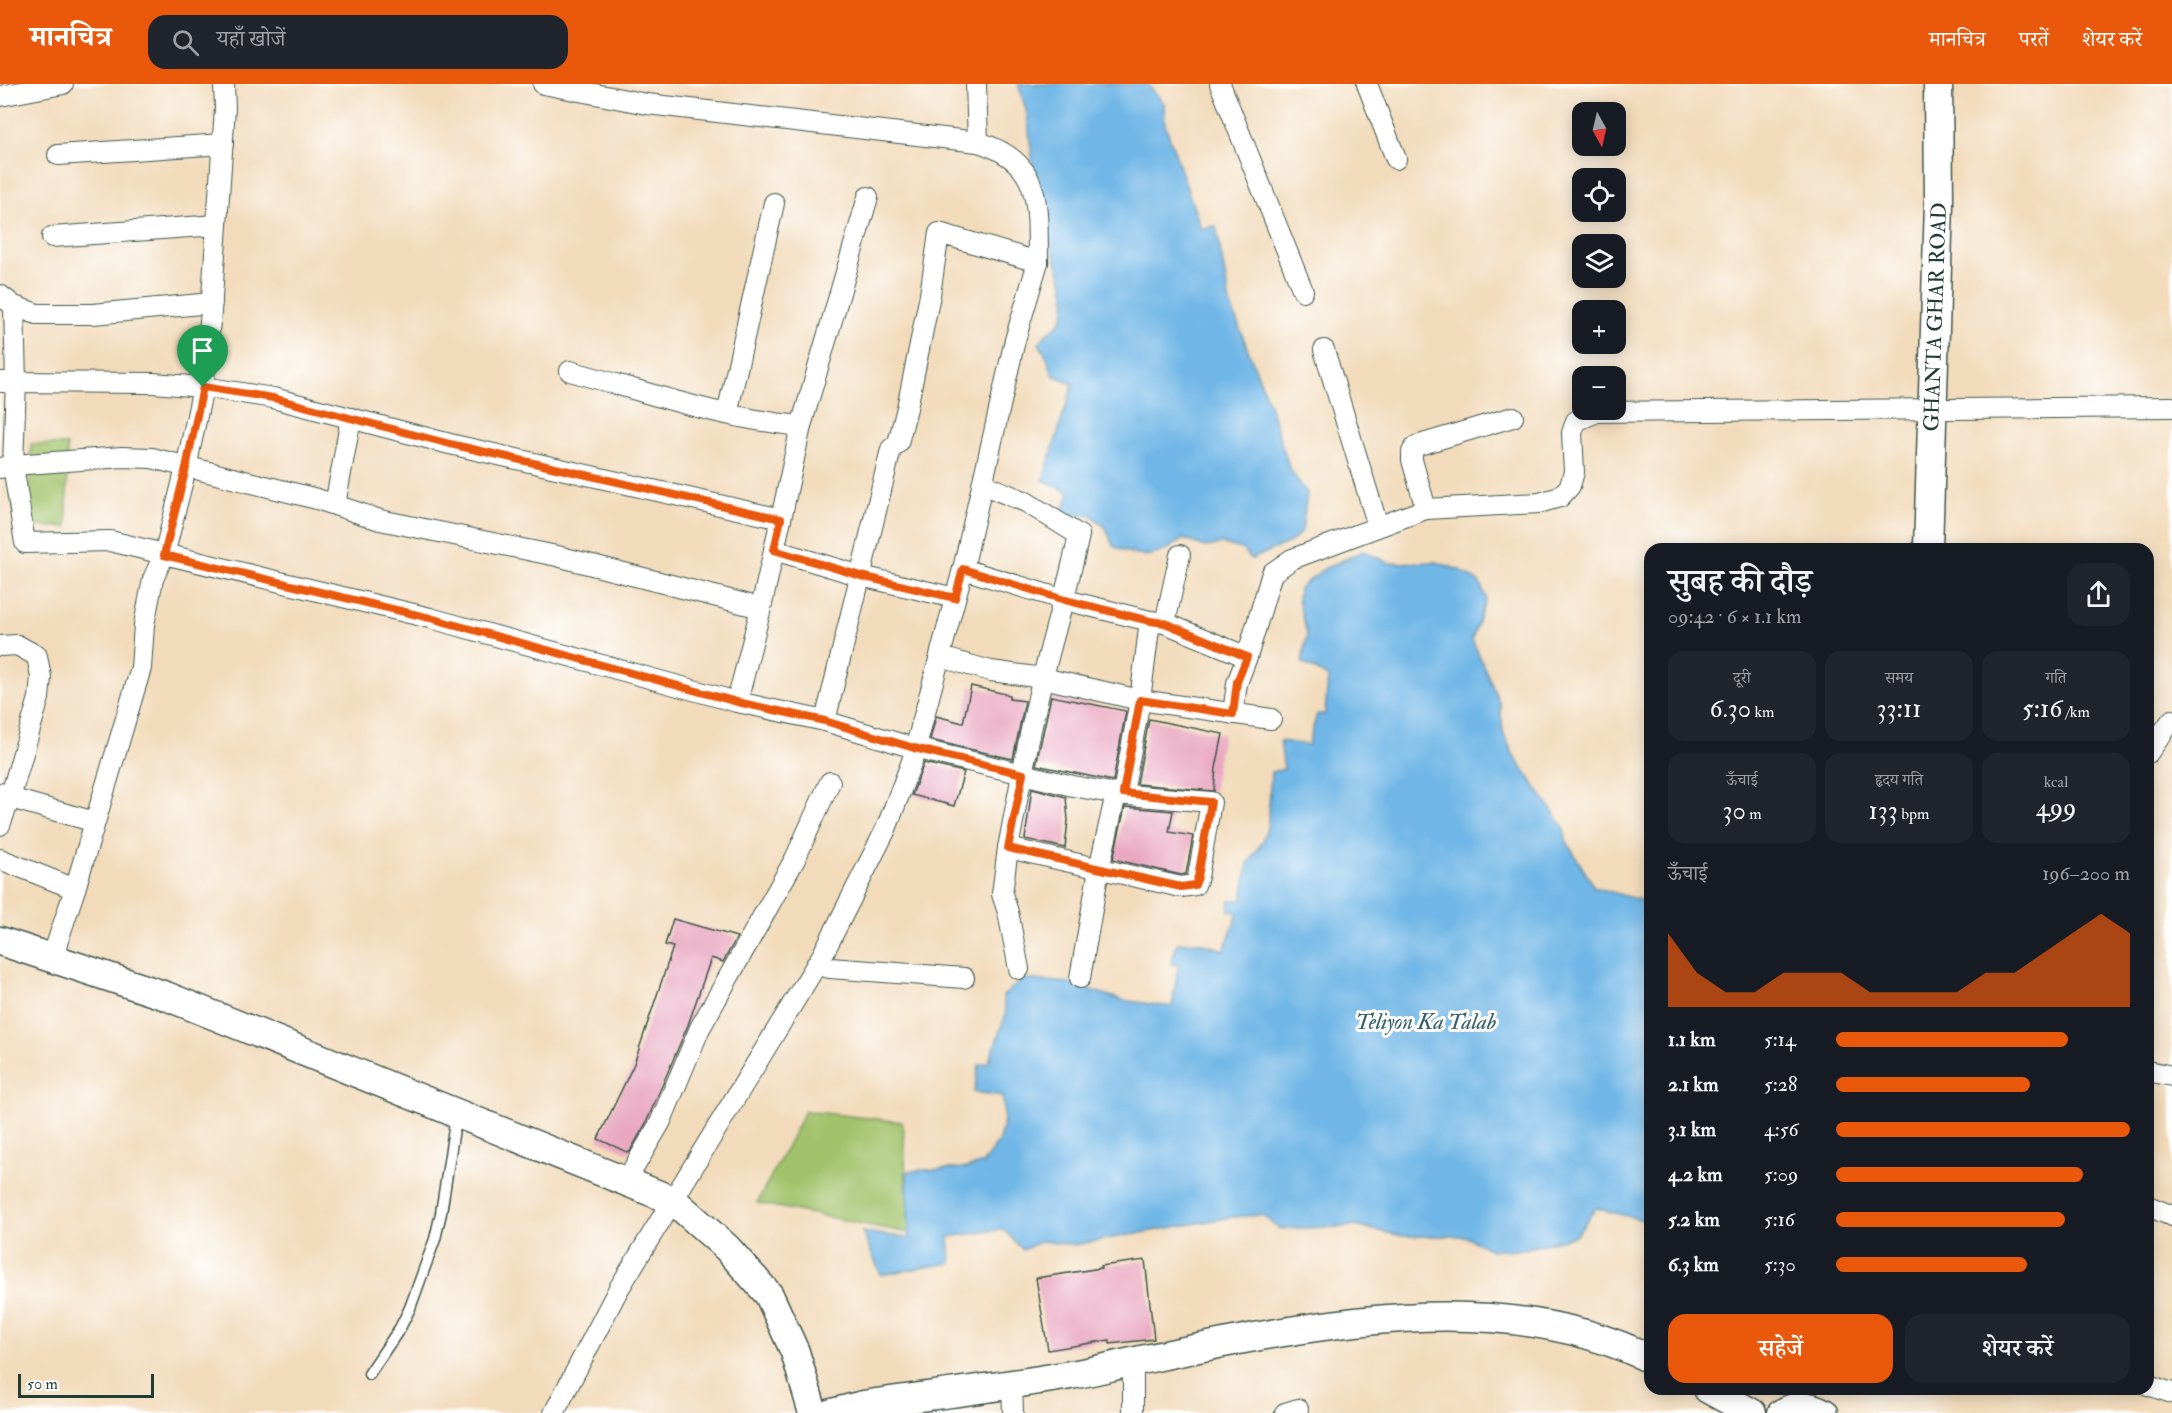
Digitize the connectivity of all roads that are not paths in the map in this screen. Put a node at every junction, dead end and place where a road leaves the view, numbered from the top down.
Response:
1 (63, 84) edge
2 (225, 84) edge
3 (543, 84) edge
4 (976, 84) edge
5 (1220, 84) edge
6 (1367, 84) edge
7 (1938, 84) edge
8 (1952, 84) edge
9 (0, 96) edge
10 (978, 142) junction
11 (223, 144) junction
12 (58, 155) dead end
13 (1396, 159) dead end
14 (868, 197) dead end
15 (774, 203) dead end
16 (217, 225) junction
17 (52, 237) dead end
18 (1038, 262) junction
19 (1304, 291) dead end
20 (7, 301) edge
21 (212, 303) junction
22 (1324, 350) dead end
23 (570, 371) dead end
24 (8, 382) edge
25 (203, 387) junction
26 (2172, 406) edge
27 (1938, 408) junction
28 (727, 414) junction
29 (1513, 417) dead end
30 (351, 418) junction
31 (801, 426) junction
32 (6, 466) edge
33 (186, 468) junction
34 (982, 483) junction
35 (335, 506) junction
36 (1426, 508) junction
37 (781, 519) junction
38 (1378, 526) junction
39 (1928, 543) edge
40 (1943, 543) edge
41 (774, 550) junction
42 (164, 555) junction
43 (1180, 555) dead end
44 (963, 569) junction
45 (861, 576) junction
46 (955, 598) junction
47 (1065, 600) junction
48 (761, 608) junction
49 (1157, 622) junction
50 (0, 646) edge
51 (940, 657) junction
52 (1247, 657) junction
53 (1043, 678) junction
54 (1140, 700) junction
55 (737, 702) junction
56 (1233, 714) junction
57 (1272, 718) dead end
58 (2172, 720) edge
59 (825, 721) junction
60 (2154, 745) edge
61 (914, 748) junction
62 (1023, 774) junction
63 (830, 782) dead end
64 (1119, 793) junction
65 (5, 795) edge
66 (95, 822) junction
67 (0, 825) edge
68 (1008, 848) junction
69 (0, 859) edge
70 (1099, 869) junction
71 (75, 888) junction
72 (0, 941) edge
73 (51, 958) junction
74 (816, 965) junction
75 (1019, 969) dead end
76 (964, 978) dead end
77 (1080, 978) dead end
78 (2154, 1072) edge
79 (2172, 1076) edge
80 (456, 1113) junction
81 (626, 1181) junction
82 (674, 1201) junction
83 (2154, 1208) edge
84 (2172, 1216) edge
85 (1644, 1357) edge
86 (1133, 1362) junction
87 (369, 1374) dead end
88 (1012, 1383) junction
89 (2154, 1387) edge
90 (2172, 1393) edge
91 (1818, 1403) edge
92 (554, 1413) edge
93 (813, 1413) edge
94 (832, 1413) edge
95 (1013, 1413) edge
96 (1133, 1413) edge
97 (1782, 1413) edge

1 - 9 street
2 - 11 street
3 - 10 street
4 - 10 street
5 - 19 street
6 - 13 street
7 - 27 street, GHANTA GHAR ROAD
8 - 27 street, GHANTA GHAR ROAD
10 - 18 street
11 - 12 street
11 - 16 street
14 - 31 street
15 - 28 street
16 - 17 street
16 - 21 street
18 - 34 street
18 - 45 street
20 - 21 street
20 - 24 street
21 - 25 street
22 - 38 street
23 - 28 street
24 - 25 street
24 - 32 street
25 - 30 street
25 - 33 street
26 - 27 street
27 - 36 street
27 - 39 street, GHANTA GHAR ROAD
27 - 40 street, GHANTA GHAR ROAD
28 - 31 street
29 - 36 street
30 - 35 street
30 - 37 street
31 - 37 street
32 - 33 street
32 - 42 street
33 - 35 street
33 - 42 street
34 - 44 street
34 - 47 street
35 - 48 street
36 - 38 street
37 - 41 street
38 - 52 street
41 - 45 street
41 - 48 street
42 - 55 street
42 - 66 street
43 - 49 street
44 - 46 street
44 - 47 street
45 - 46 street
45 - 59 street
46 - 51 street
47 - 49 street
47 - 53 street
48 - 55 street
49 - 52 street
49 - 54 street
50 - 65 street
51 - 53 street
51 - 61 street
52 - 56 street
53 - 54 street
53 - 62 street
54 - 56 street
54 - 64 street
55 - 59 street
56 - 57 street
58 - 60 street
59 - 61 street
61 - 62 street
61 - 74 street
62 - 64 street
62 - 68 street
63 - 81 street
64 - 70 street
64 - 70 street
65 - 66 street
65 - 67 street
66 - 71 street
68 - 70 street
68 - 75 street
69 - 71 street
70 - 77 street
71 - 73 street
72 - 73 street
73 - 80 street
74 - 76 street
74 - 82 street
78 - 79 street
80 - 81 street
80 - 87 lane
81 - 82 street
82 - 92 street
82 - 93 street
83 - 84 street
85 - 86 street
86 - 88 street
86 - 96 street
88 - 94 street
88 - 95 street
89 - 90 street
91 - 97 street

